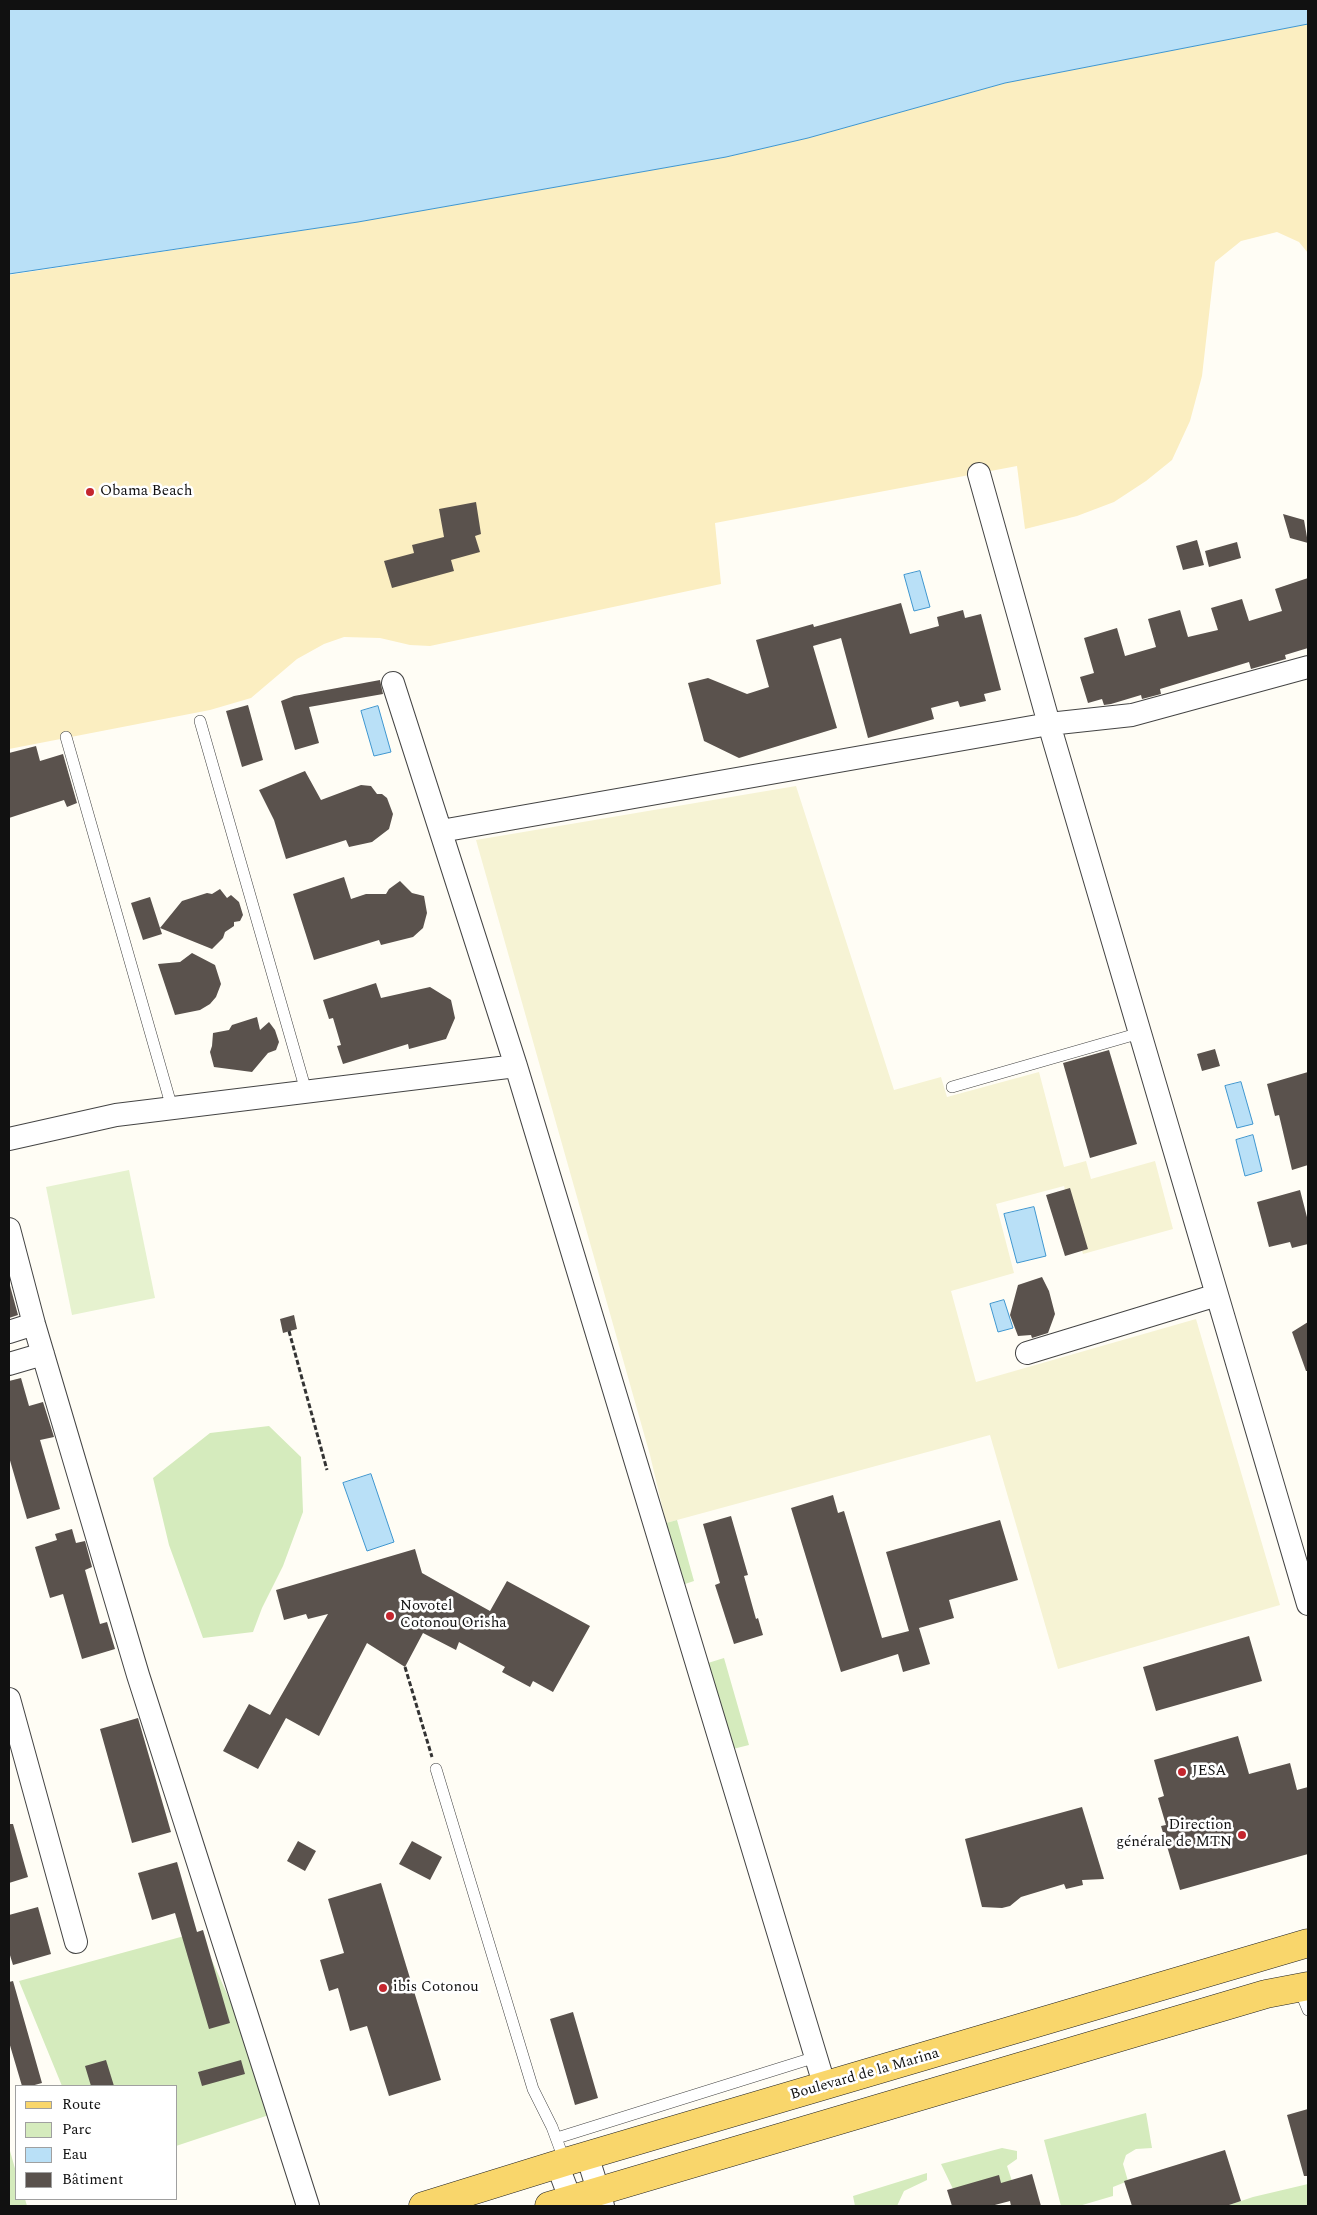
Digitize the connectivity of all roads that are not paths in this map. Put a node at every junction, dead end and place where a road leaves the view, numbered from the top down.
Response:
1 (979, 474) dead end
2 (1308, 667) edge
3 (393, 683) dead end
4 (200, 721) dead end
5 (1049, 724) junction
6 (66, 738) dead end
7 (441, 831) junction
8 (1140, 1033) junction
9 (516, 1066) junction
10 (952, 1087) dead end
11 (306, 1091) junction
12 (172, 1108) junction
13 (9, 1138) edge
14 (9, 1228) edge
15 (1217, 1295) junction
16 (34, 1324) junction
17 (9, 1332) edge
18 (1027, 1353) dead end
19 (43, 1354) junction
20 (9, 1364) edge
21 (1308, 1604) edge
22 (9, 1699) edge
23 (436, 1769) road end
24 (76, 1942) dead end
25 (1308, 1943) edge
26 (1305, 1995) edge
27 (816, 2057) junction
28 (825, 2087) junction
29 (566, 2155) junction
30 (601, 2200) edge
31 (564, 2204) edge
32 (308, 2206) edge
33 (423, 2206) edge

1 - 5 street
2 - 5 street
3 - 7 street
4 - 11 lane
5 - 7 street
5 - 8 street
6 - 12 lane
7 - 9 street
8 - 10 lane
8 - 15 street
9 - 11 street
9 - 27 street
11 - 12 street
12 - 13 street
14 - 16 street
15 - 18 street
15 - 21 street
16 - 17 street
16 - 19 street
19 - 20 street
19 - 32 street
22 - 24 street
23 - 29 lane
25 - 28 main road, Boulevard de la Marina
26 - 30 main road
27 - 28 street
27 - 29 lane
28 - 29 main road, Boulevard de la Marina
29 - 30 street
29 - 31 street
29 - 33 main road, Boulevard de la Marina
30 - 31 main road

